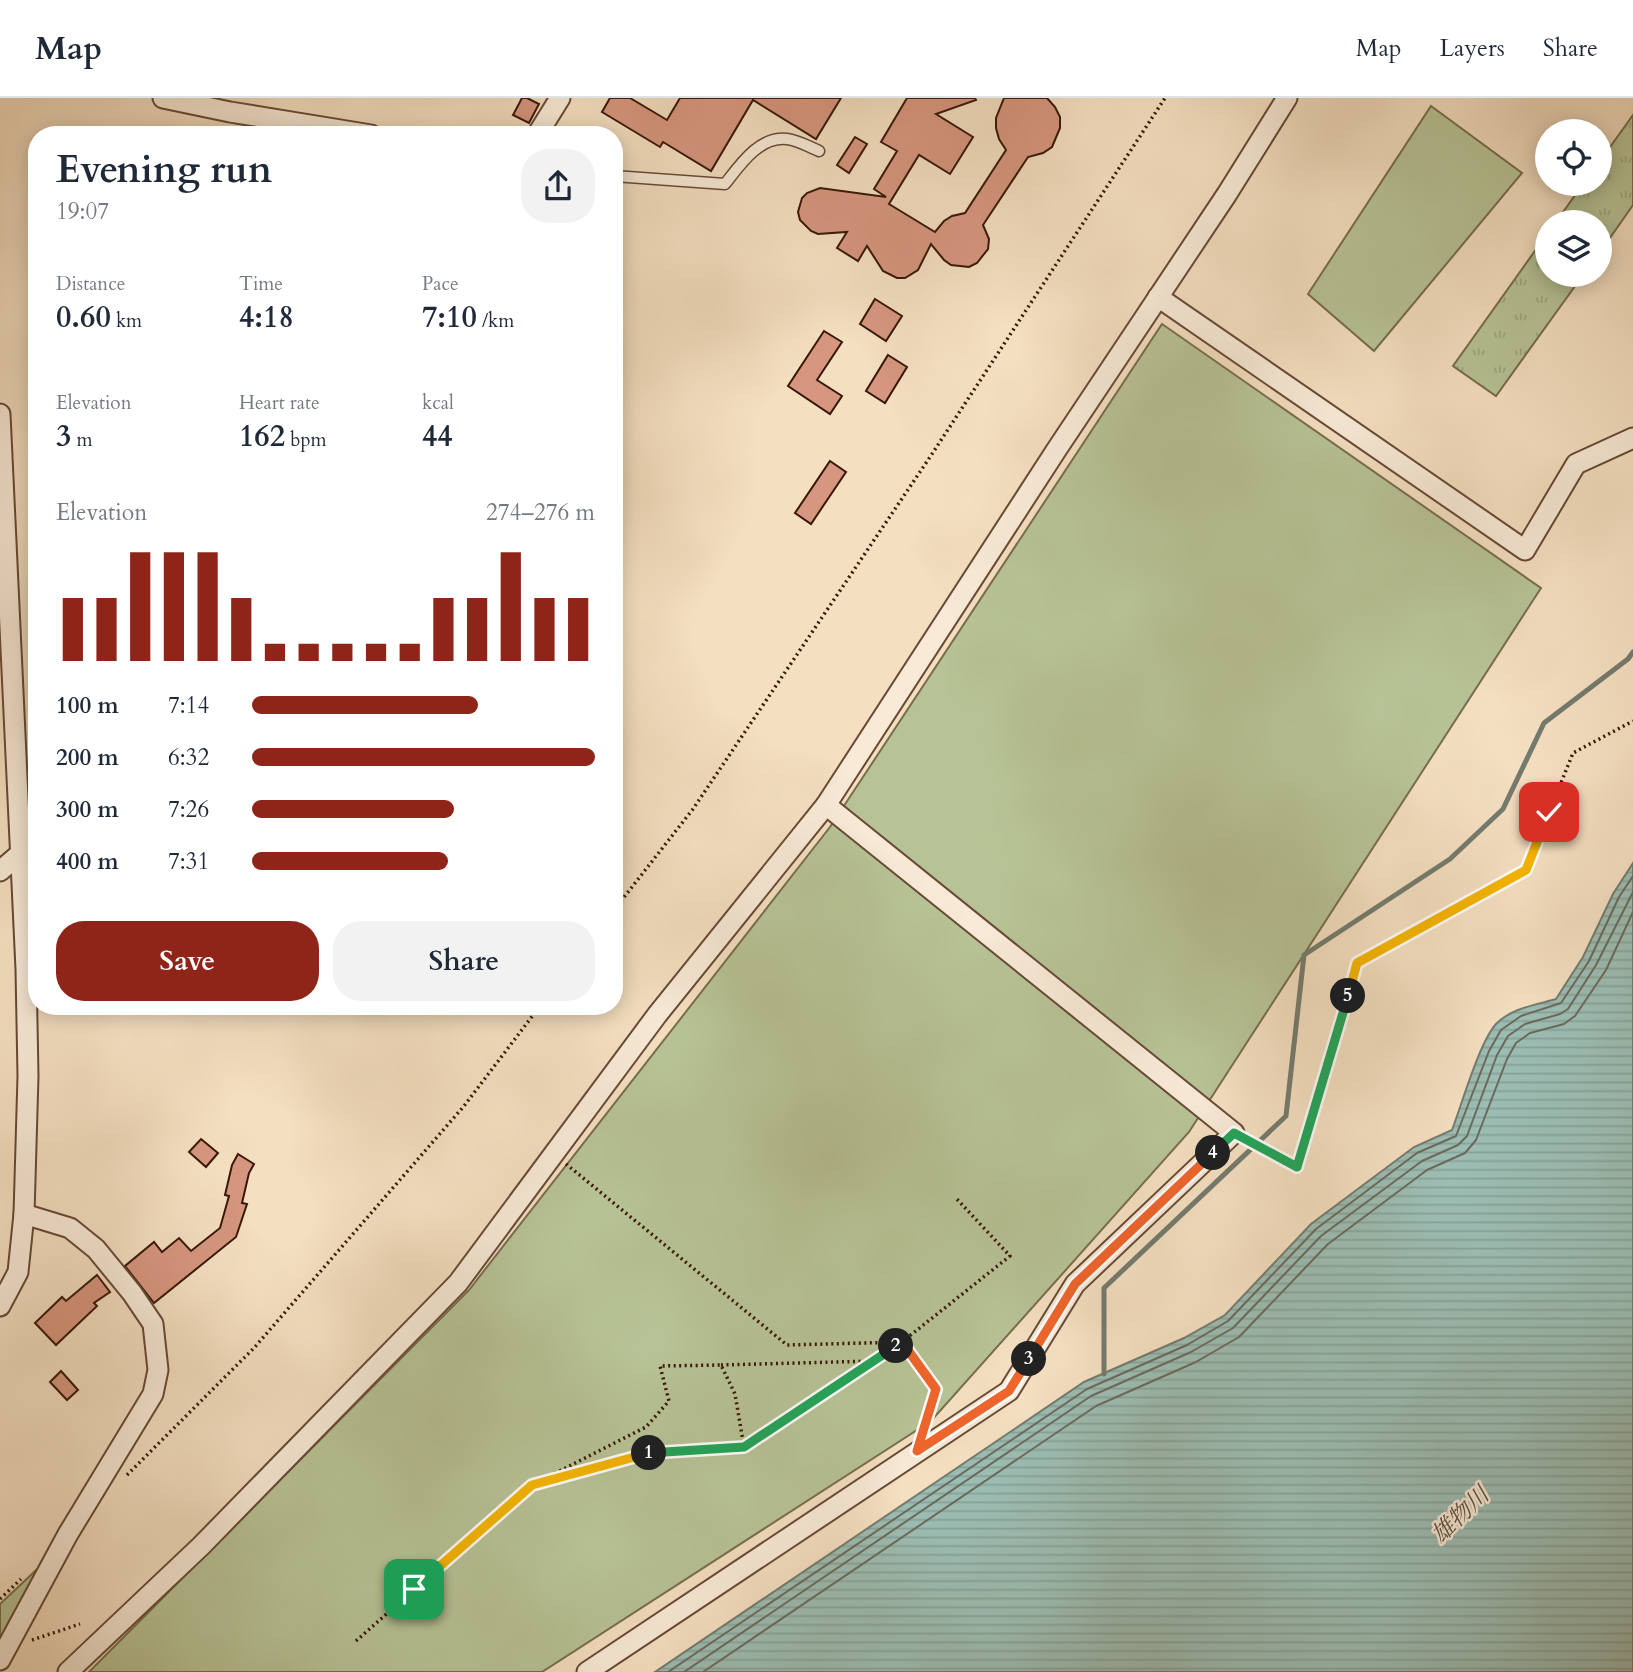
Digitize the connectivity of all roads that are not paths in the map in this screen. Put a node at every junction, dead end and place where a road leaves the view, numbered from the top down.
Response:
1 (163, 98) edge
2 (560, 98) edge
3 (1287, 98) edge
4 (316, 126) edge
5 (543, 126) edge
6 (819, 151) dead end
7 (623, 177) edge
8 (1158, 297) junction
9 (0, 414) edge
10 (1633, 438) edge
11 (827, 805) junction
12 (26, 847) edge
13 (0, 871) edge
14 (24, 1214) junction
15 (0, 1306) edge
16 (3, 1654) edge
17 (68, 1672) edge
18 (587, 1672) edge

1 - 4 street
2 - 5 street
3 - 8 street
6 - 7 lane
8 - 10 street
8 - 11 street
9 - 12 street
11 - 17 street
11 - 18 street
12 - 13 street
12 - 14 street
14 - 15 street
14 - 16 street

